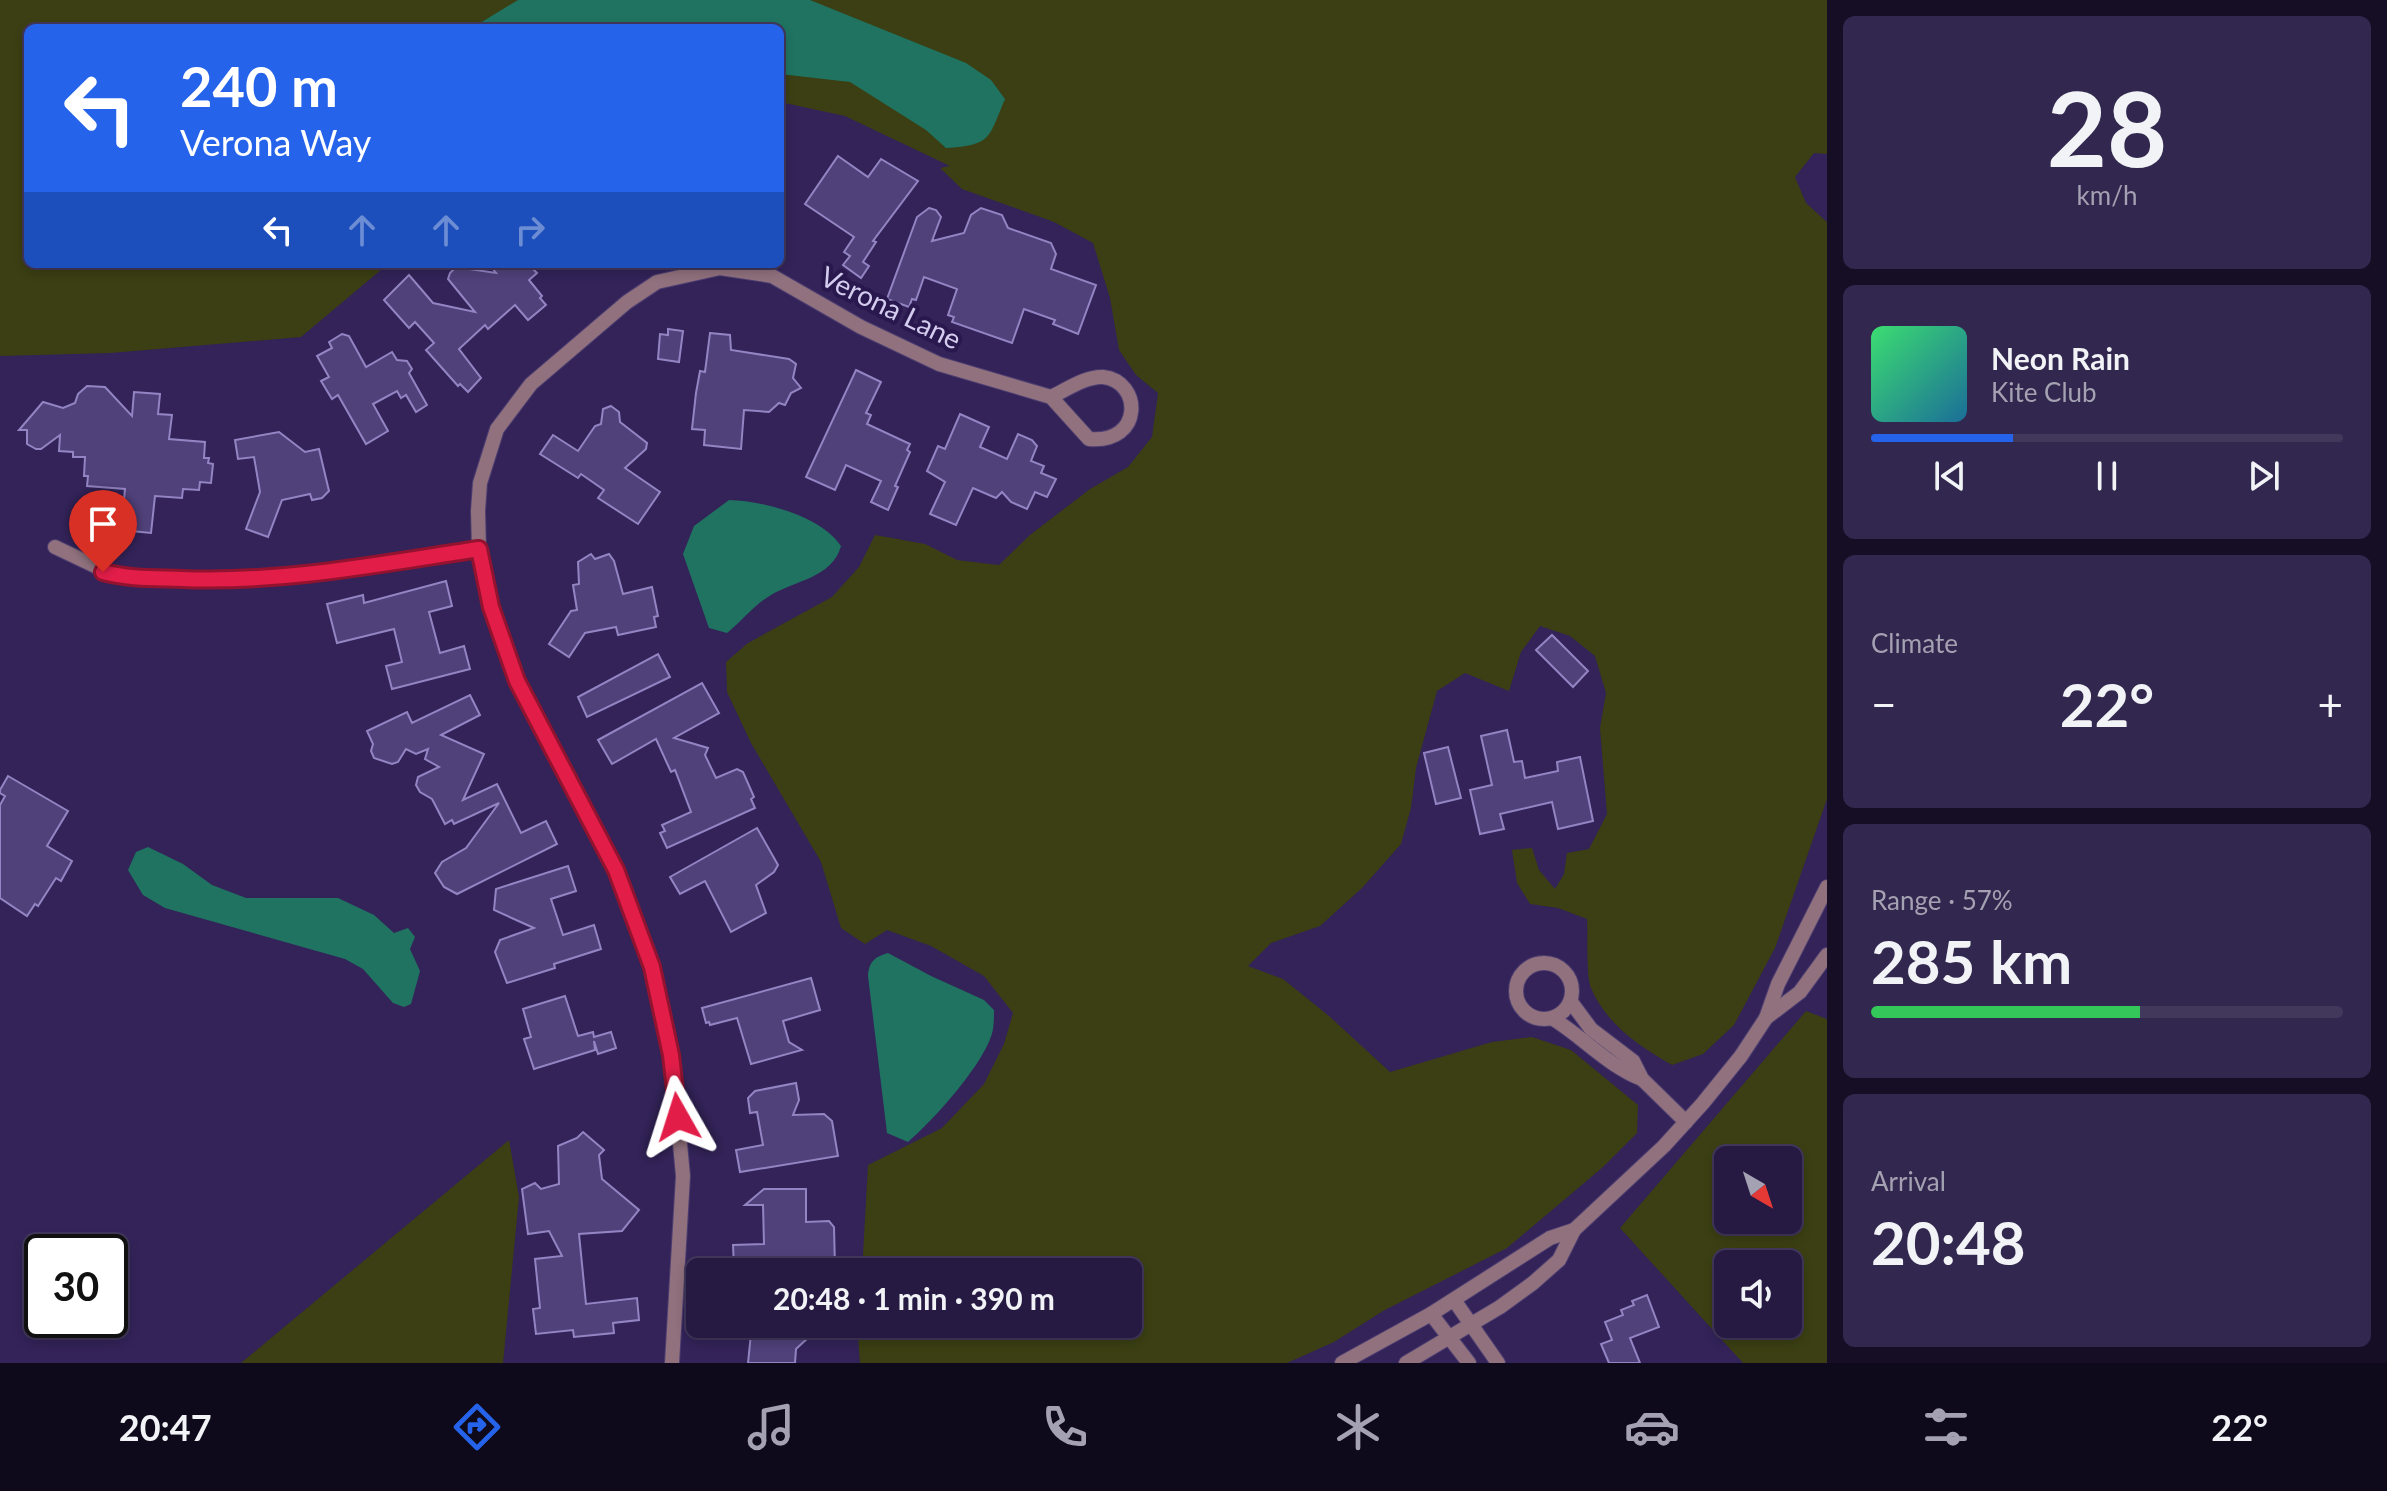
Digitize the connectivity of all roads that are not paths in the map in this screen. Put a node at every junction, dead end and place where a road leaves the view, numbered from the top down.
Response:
1 (1051, 397) junction
2 (55, 547) dead end
3 (479, 549) junction
4 (1827, 887) edge
5 (1827, 955) edge
6 (1571, 1002) junction
7 (1552, 1018) junction
8 (1766, 1018) junction
9 (1642, 1079) junction
10 (1686, 1122) junction
11 (1574, 1230) junction
12 (1454, 1300) junction
13 (1431, 1314) junction
14 (1471, 1324) junction
15 (1449, 1337) junction
16 (672, 1363) edge
17 (1342, 1363) edge
18 (1406, 1363) edge
19 (1469, 1363) edge
20 (1498, 1363) edge

1 - 1 street
1 - 3 street, Verona Lane
2 - 3 street
3 - 16 street, Verona Lane
4 - 8 street
5 - 8 street
6 - 7 street
6 - 7 street
6 - 9 street
7 - 9 street
8 - 10 street
9 - 10 street
10 - 11 street
11 - 12 street
11 - 14 street
12 - 13 street
12 - 14 street
13 - 15 street
13 - 17 street
14 - 15 street
14 - 20 street
15 - 18 street
15 - 19 street

